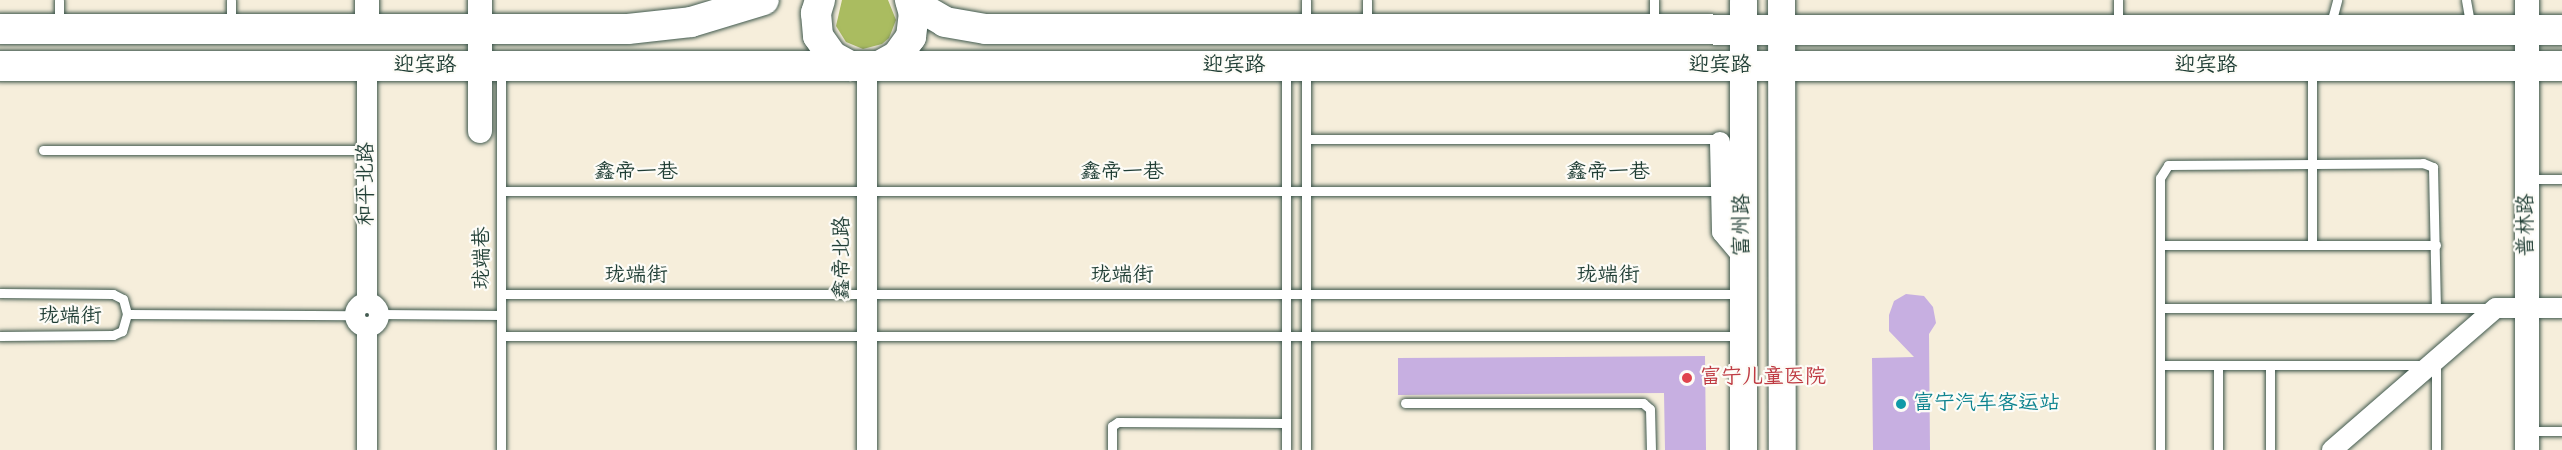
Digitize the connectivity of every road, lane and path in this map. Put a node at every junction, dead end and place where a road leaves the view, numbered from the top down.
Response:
1 (480, 0) edge
2 (764, 0) edge
3 (820, 0) edge
4 (2337, 0) edge
5 (2466, 0) edge
6 (2527, 0) edge
7 (911, 1) edge
8 (59, 14) edge
9 (231, 14) edge
10 (367, 14) edge
11 (1654, 14) edge
12 (1306, 15) edge
13 (1367, 15) edge
14 (1743, 15) edge
15 (1781, 15) edge
16 (2118, 15) edge
17 (0, 29) edge
18 (2329, 29) junction
19 (2471, 29) junction
20 (2527, 30) junction
21 (2562, 30) edge
22 (0, 66) edge
23 (367, 66) junction
24 (501, 66) junction
25 (865, 66) junction
26 (1296, 66) junction
27 (1743, 66) junction
28 (1781, 66) junction
29 (2312, 66) junction
30 (2527, 66) junction
31 (2562, 66) edge
32 (480, 131) dead end
33 (1306, 139) junction
34 (1731, 141) junction
35 (43, 150) dead end
36 (367, 150) junction
37 (2312, 163) junction
38 (2527, 179) junction
39 (2562, 179) edge
40 (501, 191) junction
41 (867, 191) junction
42 (1286, 191) junction
43 (1306, 191) junction
44 (1743, 191) junction
45 (2160, 245) junction
46 (2312, 245) junction
47 (2436, 245) junction
48 (1749, 264) dead end
49 (0, 293) edge
50 (501, 294) junction
51 (867, 294) junction
52 (1286, 294) junction
53 (1306, 294) junction
54 (1743, 294) junction
55 (2160, 308) junction
56 (2436, 308) junction
57 (2496, 308) junction
58 (2527, 308) junction
59 (2562, 308) edge
60 (127, 314) junction
61 (367, 315) junction
62 (501, 315) junction
63 (0, 336) edge
64 (501, 336) junction
65 (867, 336) junction
66 (1286, 336) junction
67 (1306, 336) junction
68 (1743, 336) junction
69 (2433, 363) junction
70 (2160, 365) junction
71 (2218, 365) junction
72 (2270, 365) junction
73 (1405, 403) dead end
74 (1286, 423) junction
75 (2562, 432) edge
76 (2527, 441) edge
77 (367, 450) edge
78 (501, 450) edge
79 (867, 450) edge
80 (1112, 450) edge
81 (1286, 450) edge
82 (1306, 450) edge
83 (1651, 450) edge
84 (1743, 450) edge
85 (1782, 450) edge
86 (2160, 450) edge
87 (2218, 450) edge
88 (2270, 450) edge
89 (2332, 450) edge
90 (2436, 450) edge

1 - 32 street
2 - 10 main road, 迎宾路
3 - 25 main road
4 - 18 lane
5 - 19 lane
6 - 20 street, 普林路
7 - 12 main road, 迎宾路
7 - 25 main road, 迎宾路
8 - 9 main road, 迎宾路
8 - 17 main road, 迎宾路
9 - 10 main road, 迎宾路
11 - 13 main road, 迎宾路
11 - 14 main road, 迎宾路
12 - 13 main road, 迎宾路
14 - 15 main road, 迎宾路
14 - 27 main road, 富州路
15 - 16 main road, 迎宾路
15 - 28 main road, 富州路
16 - 18 main road, 迎宾路
18 - 19 main road, 迎宾路
19 - 20 main road, 迎宾路
20 - 21 main road, 迎宾路
20 - 30 street, 普林路
22 - 23 main road, 迎宾路
23 - 24 main road, 迎宾路
23 - 36 street, 和平北路
24 - 25 main road, 迎宾路
24 - 40 lane, 珑端巷
25 - 26 main road, 迎宾路
25 - 41 street, 鑫帝北路
26 - 27 main road, 迎宾路
26 - 33 lane
26 - 42 lane
27 - 28 main road, 迎宾路
27 - 34 main road, 富州路
28 - 29 main road, 迎宾路
28 - 85 main road, 富州路
29 - 30 main road, 迎宾路
29 - 37 lane
30 - 31 main road, 迎宾路
30 - 38 street, 普林路
33 - 34 lane
33 - 43 lane
34 - 44 main road, 富州路
34 - 48 street
35 - 36 lane
36 - 61 street, 和平北路
37 - 45 lane
37 - 46 lane
37 - 47 lane
38 - 39 lane
38 - 58 street, 普林路
40 - 41 lane, 鑫帝一巷
40 - 50 lane, 珑端巷
41 - 42 lane, 鑫帝一巷
41 - 51 street, 鑫帝北路
42 - 43 lane, 鑫帝一巷
42 - 52 lane
43 - 44 lane, 鑫帝一巷
43 - 53 lane
44 - 54 main road, 富州路
45 - 46 lane
45 - 55 lane
46 - 47 lane
47 - 56 lane
49 - 60 lane, 珑端街
50 - 51 lane, 珑端街
50 - 62 lane, 珑端巷
51 - 52 lane, 珑端街
51 - 65 street, 鑫帝北路
52 - 53 lane, 珑端街
52 - 66 lane
53 - 54 lane, 珑端街
53 - 67 lane
54 - 68 main road, 富州路
55 - 56 lane
55 - 70 lane
56 - 57 lane
57 - 58 street
57 - 69 street
58 - 59 street
58 - 76 street, 普林路
60 - 61 lane, 珑端街
60 - 63 lane, 珑端街
61 - 62 lane, 珑端街
61 - 77 street, 和平北路
62 - 64 lane, 珑端巷
64 - 65 lane
64 - 78 lane, 珑端巷
65 - 66 lane
65 - 79 street, 鑫帝北路
66 - 67 lane
66 - 74 lane
67 - 68 lane
67 - 82 lane
68 - 84 main road, 富州路
69 - 72 lane
69 - 89 street
69 - 90 lane
70 - 71 lane
70 - 86 lane
71 - 72 lane
71 - 87 lane
72 - 88 lane
73 - 83 lane
74 - 80 lane
74 - 81 lane
75 - 76 lane

